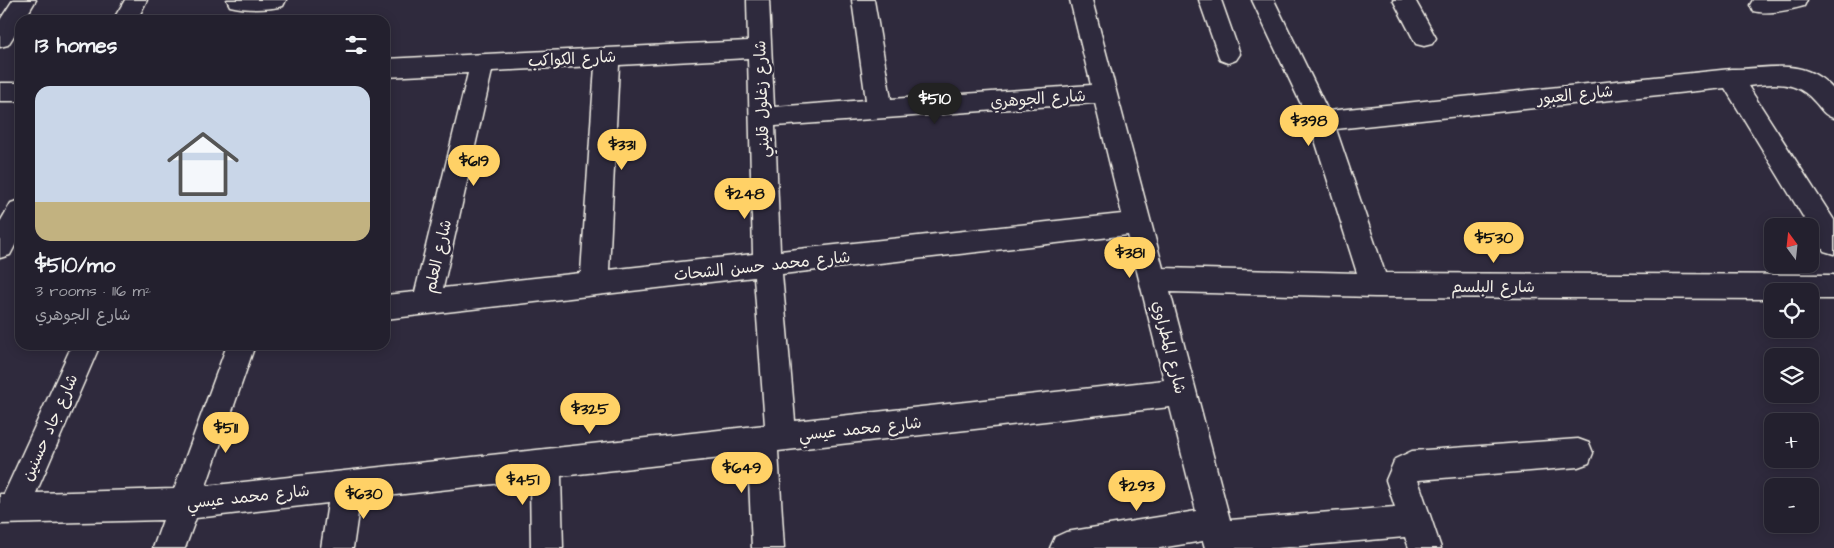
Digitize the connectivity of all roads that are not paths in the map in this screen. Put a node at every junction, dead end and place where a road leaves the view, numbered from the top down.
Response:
1 (25, 0) edge
2 (136, 0) edge
3 (238, 0) edge
4 (758, 0) edge
5 (863, 0) edge
6 (1081, 0) edge
7 (1210, 0) edge
8 (1263, 0) edge
9 (1404, 0) edge
10 (1796, 0) edge
11 (274, 1) edge
12 (1761, 5) dead end
13 (15, 15) edge
14 (128, 15) edge
15 (232, 15) edge
16 (15, 16) edge
17 (1424, 38) dead end
18 (0, 39) edge
19 (760, 49) junction
20 (1228, 54) dead end
21 (608, 57) junction
22 (482, 63) junction
23 (390, 68) edge
24 (1732, 78) junction
25 (0, 92) edge
26 (15, 92) edge
27 (1105, 93) junction
28 (1829, 101) edge
29 (880, 109) junction
30 (762, 117) junction
31 (1321, 120) junction
32 (15, 219) edge
33 (1138, 223) junction
34 (1834, 244) edge
35 (0, 247) edge
36 (0, 250) edge
37 (15, 250) edge
38 (767, 264) junction
39 (1153, 280) junction
40 (594, 283) junction
41 (1375, 285) junction
42 (1834, 287) edge
43 (426, 302) junction
44 (390, 306) edge
45 (84, 350) edge
46 (238, 350) edge
47 (1181, 392) junction
48 (771, 438) junction
49 (1578, 453) dead end
50 (545, 463) junction
51 (346, 486) junction
52 (184, 504) junction
53 (6, 509) edge
54 (1421, 534) edge
55 (1218, 536) edge
56 (169, 548) edge
57 (337, 548) edge
58 (547, 548) edge
59 (768, 548) edge
60 (1066, 548) edge

1 - 13 street
2 - 14 street
3 - 11 street
3 - 15 street
4 - 19 street, شارع زغلول قليني
5 - 29 street
6 - 27 street, شارع المطراوي
7 - 20 street
8 - 31 street
9 - 17 street
10 - 12 street
16 - 18 street
19 - 21 street, شارع الكواكب
19 - 30 street, شارع زغلول قليني
21 - 22 street, شارع الكواكب
21 - 40 street
22 - 23 street, شارع الكواكب
22 - 43 street, شارع العلم
24 - 28 street, شارع العبور
24 - 31 street, شارع العبور
24 - 34 street
25 - 26 street
27 - 29 street, شارع الجوهري
27 - 33 street, شارع المطراوي
29 - 30 street, شارع الجوهري
30 - 38 street, شارع زغلول قليني
31 - 41 street
32 - 35 street
33 - 38 street, شارع محمد حسن الشحات
33 - 39 street, شارع المطراوي
36 - 37 street
38 - 40 street, شارع محمد حسن الشحات
38 - 48 street, شارع زغلول قليني
39 - 41 street, شارع البلسم
39 - 47 street, شارع المطراوي
40 - 43 street, شارع محمد حسن الشحات
41 - 42 street, شارع البلسم
43 - 44 street, شارع محمد حسن الشحات
45 - 53 street, شارع جاد حسنين
46 - 52 street
47 - 48 street, شارع محمد عيسي
47 - 55 street, شارع المطراوي
48 - 50 street, شارع محمد عيسي
48 - 59 street, شارع زغلول قليني
49 - 54 street
50 - 51 street, شارع محمد عيسي
50 - 58 street
51 - 52 street, شارع محمد عيسي
51 - 57 street
52 - 53 street, شارع محمد عيسي
52 - 56 street
54 - 55 street
55 - 60 street

